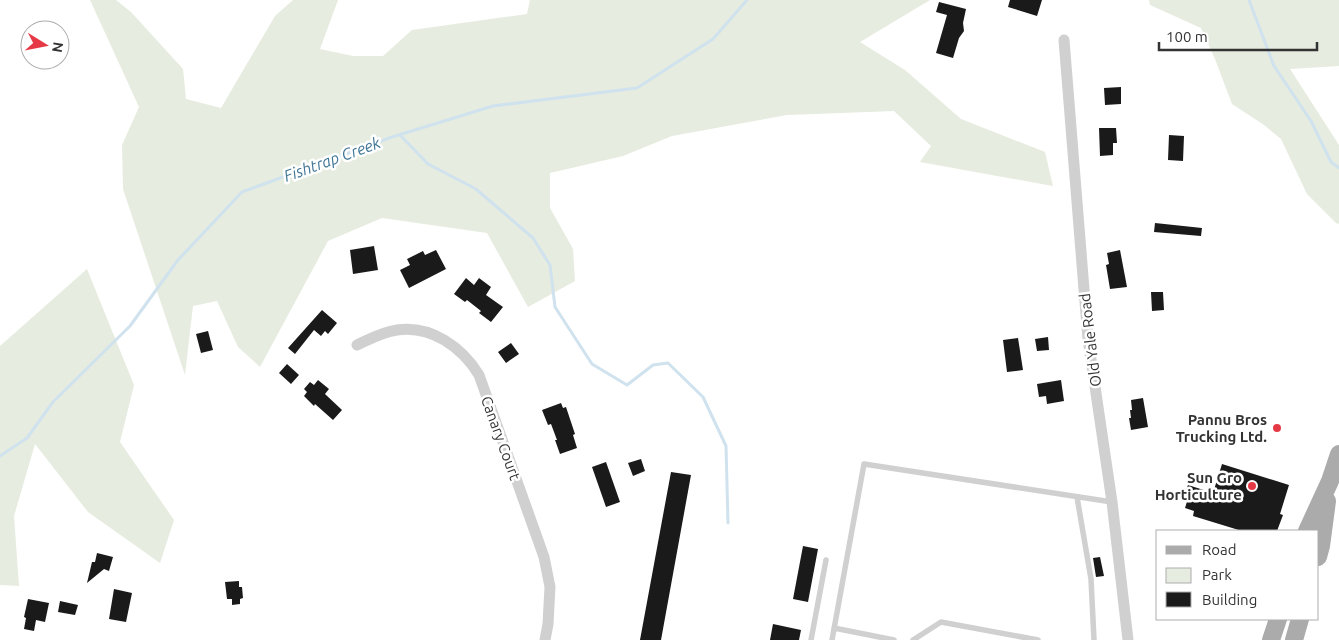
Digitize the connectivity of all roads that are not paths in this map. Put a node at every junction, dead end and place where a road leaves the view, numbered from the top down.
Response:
1 (1064, 40) dead end
2 (357, 345) dead end
3 (1339, 454) edge
4 (1330, 481) junction
5 (1078, 497) junction
6 (1112, 502) junction
7 (1307, 530) edge
8 (1319, 553) edge
9 (826, 560) dead end
10 (1278, 620) edge
11 (1300, 620) edge
12 (834, 628) junction
13 (545, 640) edge
14 (811, 640) edge
15 (832, 640) edge
16 (894, 640) edge
17 (913, 640) edge
18 (1038, 640) edge
19 (1094, 640) edge
20 (1128, 640) edge
21 (1271, 640) edge
22 (1294, 640) edge

1 - 6 street, Old Yale Road
2 - 13 street, Canary Court
3 - 4 main road
4 - 7 main road
4 - 8 main road
5 - 6 lane
5 - 12 lane
5 - 19 lane
6 - 20 street, Old Yale Road
9 - 14 lane
10 - 21 main road
11 - 22 main road
12 - 15 lane
12 - 16 lane
17 - 18 lane

